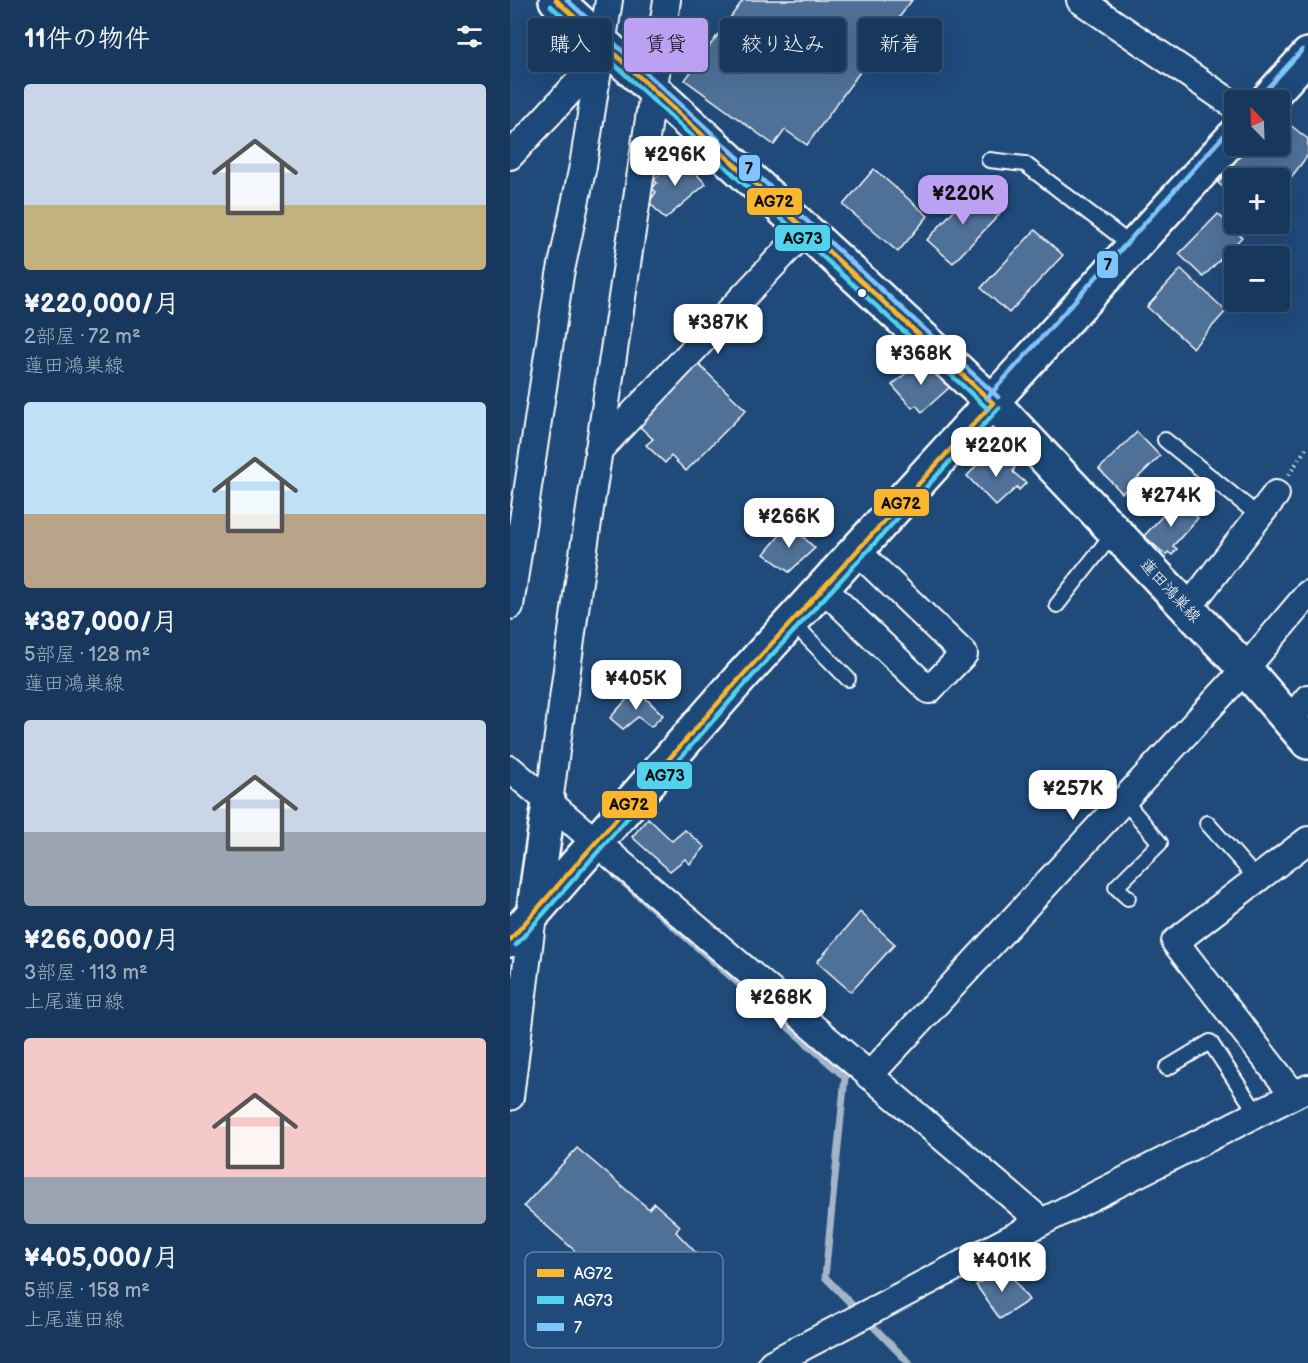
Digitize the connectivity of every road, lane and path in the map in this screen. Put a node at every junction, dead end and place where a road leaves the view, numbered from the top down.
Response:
1 (556, 0) edge
2 (609, 0) edge
3 (1080, 0) edge
4 (660, 1) edge
5 (572, 18) edge
6 (606, 18) edge
7 (612, 59) edge
8 (1303, 69) edge
9 (581, 72) edge
10 (598, 72) edge
11 (653, 89) junction
12 (1279, 90) edge
13 (1224, 98) edge
14 (514, 144) edge
15 (1224, 147) edge
16 (989, 160) dead end
17 (807, 229) junction
18 (1134, 247) junction
19 (993, 403) junction
20 (1164, 440) dead end
21 (1308, 445) edge
22 (598, 451) junction
23 (1276, 494) joint
24 (1259, 516) junction
25 (516, 531) edge
26 (1115, 531) junction
27 (857, 551) junction
28 (823, 588) junction
29 (1308, 594) edge
30 (1057, 605) dead end
31 (510, 606) edge
32 (1188, 608) junction
33 (792, 622) junction
34 (1245, 669) junction
35 (848, 679) dead end
36 (1302, 720) edge
37 (510, 769) edge
38 (1123, 799) junction
39 (549, 803) junction
40 (1207, 823) dead end
41 (1308, 840) edge
42 (586, 854) junction
43 (1257, 879) junction
44 (1128, 898) dead end
45 (533, 915) junction
46 (510, 940) edge
47 (1167, 1068) dead end
48 (869, 1076) junction
49 (1301, 1091) edge
50 (510, 1097) edge
51 (1258, 1115) junction
52 (1042, 1222) junction
53 (772, 1363) edge

1 - 5 main road, 蓮田鴻巣線
2 - 6 street
3 - 13 street
4 - 11 street
7 - 11 main road, 蓮田鴻巣線
8 - 12 main road
9 - 14 street
10 - 25 street
11 - 17 main road, 蓮田鴻巣線
11 - 22 street
15 - 18 main road
16 - 18 lane
17 - 19 main road, 蓮田鴻巣線
17 - 22 street
18 - 19 main road
19 - 26 main road, 蓮田鴻巣線
19 - 27 main road
20 - 24 lane
21 - 23 path
22 - 39 street
23 - 24 street
24 - 32 street
25 - 31 street
26 - 30 lane
26 - 32 main road, 蓮田鴻巣線
27 - 28 main road
27 - 28 street
28 - 33 main road
29 - 34 street
32 - 34 main road, 蓮田鴻巣線
33 - 35 lane
33 - 42 main road
34 - 36 main road, 蓮田鴻巣線
34 - 38 street
37 - 39 street
38 - 44 lane
38 - 48 street
39 - 42 street
39 - 45 main road
40 - 43 lane
41 - 43 street
42 - 45 main road
42 - 48 street
43 - 49 street
45 - 46 main road
45 - 50 street
47 - 51 lane
48 - 52 street
49 - 51 street
51 - 52 street
52 - 53 street

